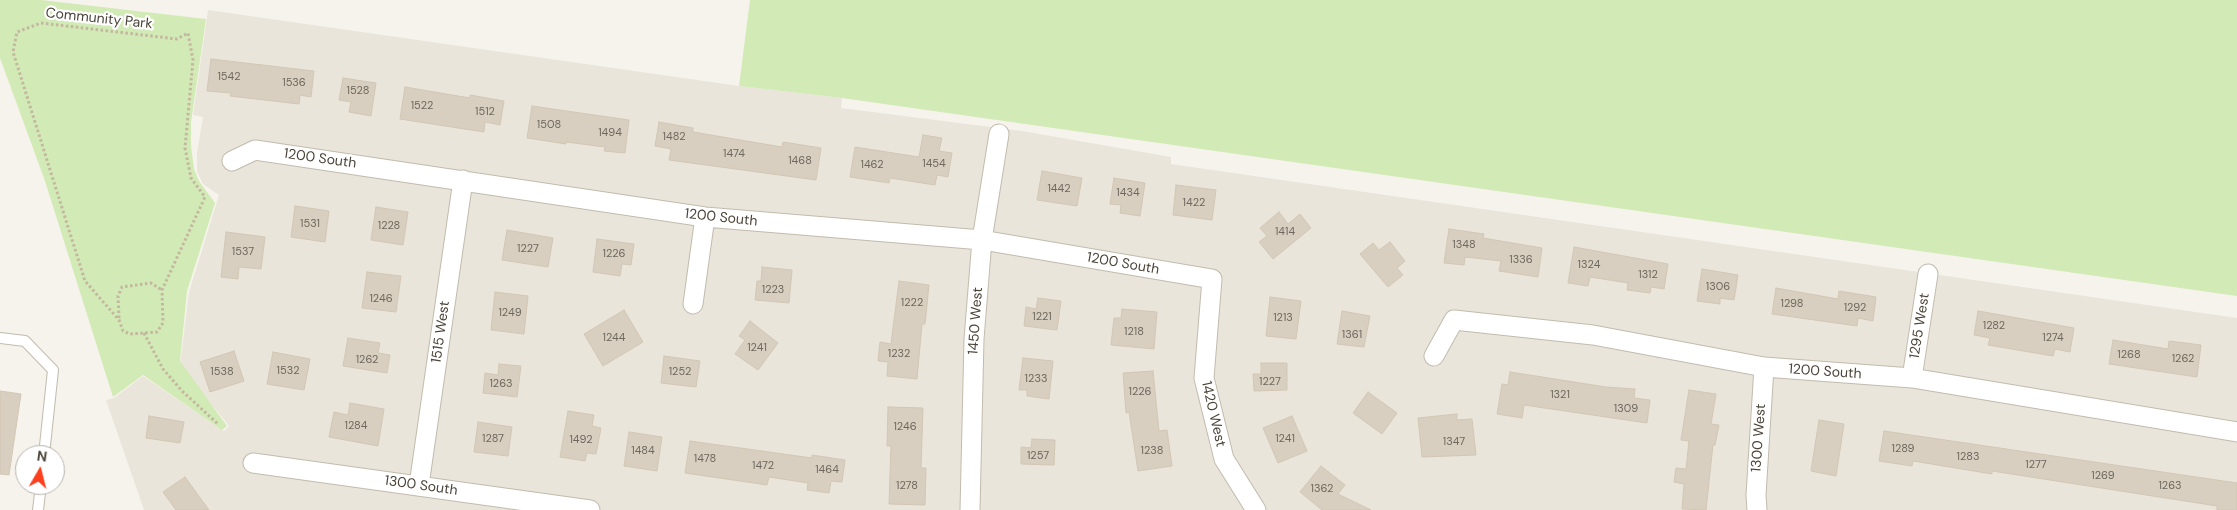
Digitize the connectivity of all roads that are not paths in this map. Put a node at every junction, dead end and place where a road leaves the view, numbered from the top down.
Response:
1 (998, 134) dead end
2 (232, 161) dead end
3 (463, 180) junction
4 (704, 217) junction
5 (982, 240) junction
6 (1928, 274) dead end
7 (1212, 279) joint
8 (693, 304) dead end
9 (0, 338) edge
10 (1434, 356) dead end
11 (1764, 367) junction
12 (1912, 378) junction
13 (2237, 432) edge
14 (45, 445) edge
15 (253, 463) dead end
16 (419, 485) junction
17 (39, 495) edge
18 (38, 510) edge
19 (590, 510) edge
20 (970, 510) edge
21 (1256, 510) edge
22 (1757, 510) edge

1 - 5 street, 1450 West
2 - 3 street, 1200 South
3 - 4 street, 1200 South
3 - 16 street, 1515 West
4 - 5 street, 1200 South
4 - 8 street
5 - 7 street, 1200 South
5 - 20 street, 1450 West
6 - 12 street, 1295 West
7 - 21 street, 1420 West
9 - 14 lane
10 - 11 street, 1200 South
11 - 12 street, 1200 South
11 - 22 street, 1300 West
12 - 13 street, 1200 South
15 - 16 street, 1300 South
16 - 19 street, 1300 South
17 - 18 lane

